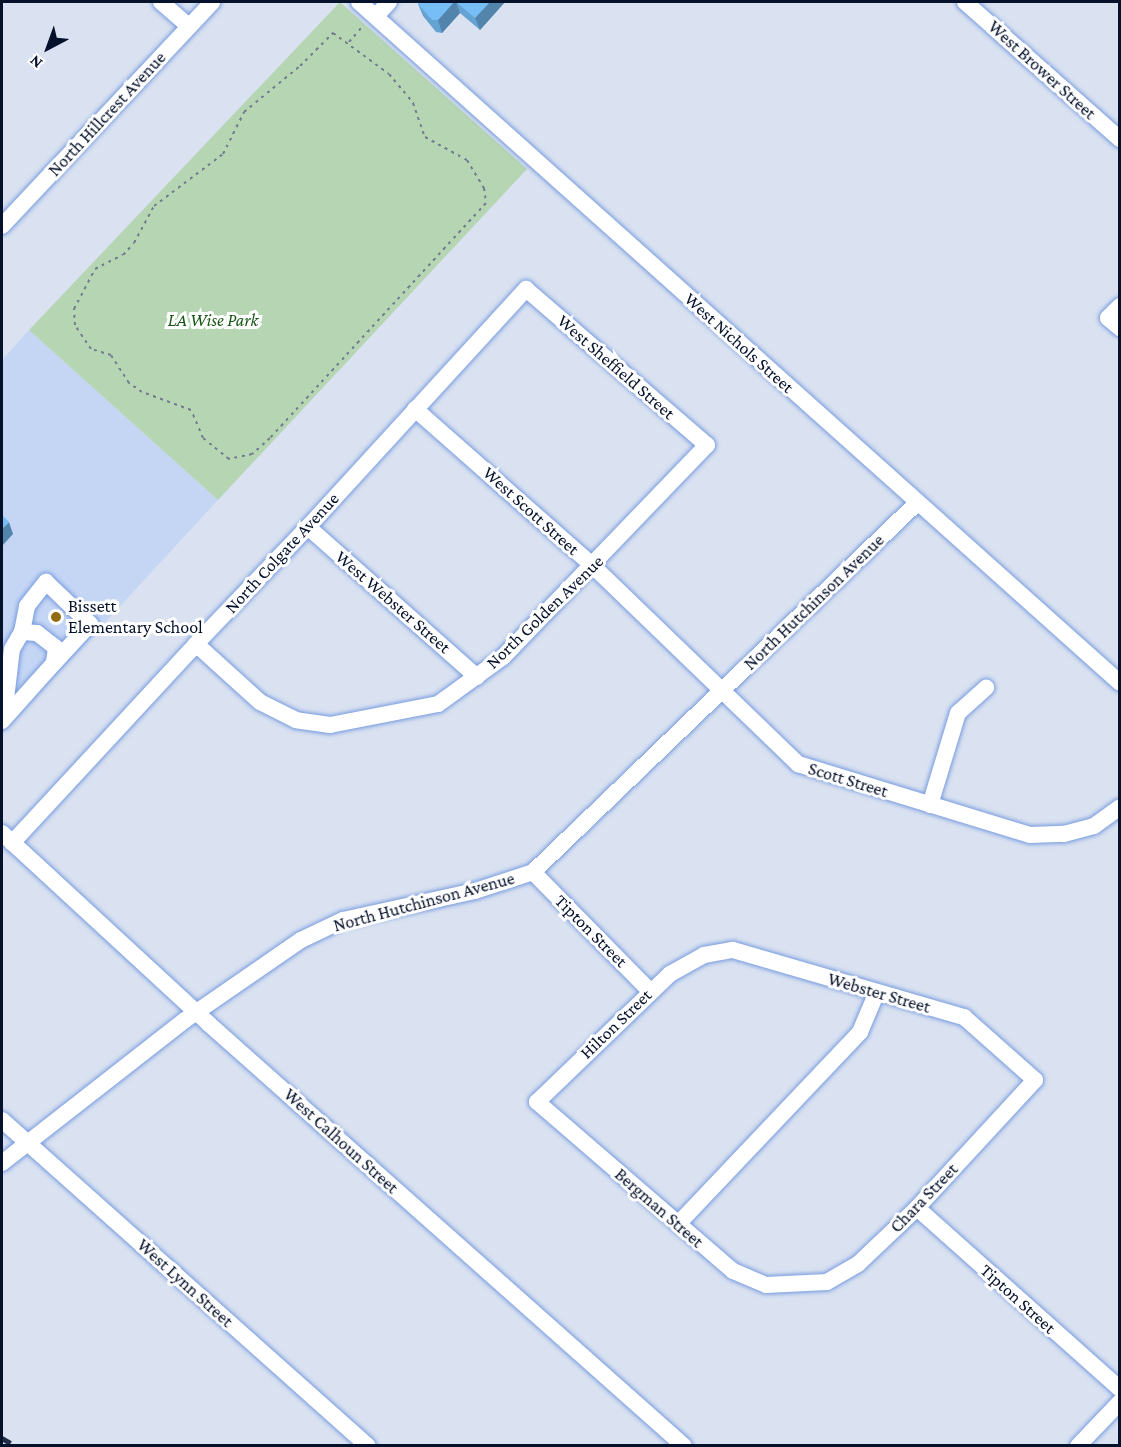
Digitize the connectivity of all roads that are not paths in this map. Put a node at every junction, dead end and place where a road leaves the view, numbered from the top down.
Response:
1 (161, 2) edge
2 (212, 2) edge
3 (359, 2) edge
4 (388, 2) edge
5 (964, 2) edge
6 (370, 20) junction
7 (189, 26) junction
8 (1119, 139) edge
9 (2, 226) edge
10 (526, 289) joint
11 (1119, 306) edge
12 (1119, 328) edge
13 (415, 409) junction
14 (706, 445) joint
15 (917, 502) junction
16 (308, 527) junction
17 (594, 567) junction
18 (22, 632) junction
19 (7, 644) edge
20 (196, 644) junction
21 (54, 663) junction
22 (477, 677) junction
23 (1119, 683) edge
24 (986, 688) dead end
25 (725, 689) junction
26 (2, 703) edge
27 (2, 721) edge
28 (930, 805) junction
29 (1119, 807) edge
30 (7, 838) edge
31 (533, 872) junction
32 (704, 955) joint
33 (650, 990) junction
34 (877, 992) junction
35 (198, 1012) junction
36 (1035, 1080) joint
37 (537, 1102) joint
38 (2, 1120) edge
39 (27, 1143) junction
40 (2, 1163) edge
41 (916, 1208) junction
42 (678, 1224) junction
43 (795, 1286) joint
44 (1119, 1389) edge
45 (1119, 1402) edge
46 (368, 1446) edge
47 (684, 1446) edge
48 (1078, 1446) edge

1 - 7 street
2 - 7 street, North Hillcrest Avenue
3 - 6 street, West Nichols Street
4 - 6 street
5 - 8 street, West Brower Street
6 - 15 street, West Nichols Street
7 - 9 street, North Hillcrest Avenue
10 - 13 street, North Colgate Avenue
10 - 14 street, West Sheffield Street
11 - 12 street
13 - 16 street, North Colgate Avenue
13 - 17 street, West Scott Street
14 - 17 street, North Golden Avenue
15 - 23 street, West Nichols Street
15 - 25 street, North Hutchinson Avenue
16 - 20 street, North Colgate Avenue
16 - 22 street, West Webster Street
17 - 22 street, North Golden Avenue
17 - 25 street, West Scott Street
18 - 19 street
18 - 21 street
18 - 21 street
19 - 26 street
20 - 22 street, North Golden Avenue
20 - 30 street, North Colgate Avenue
21 - 27 street
24 - 28 street
25 - 28 street, Scott Street
25 - 31 street, North Hutchinson Avenue
28 - 29 street, Scott Street
30 - 35 street, West Calhoun Street
31 - 33 street, Tipton Street
31 - 35 street, North Hutchinson Avenue
32 - 33 street, Hilton Street
32 - 34 street, Webster Street
33 - 37 street, Hilton Street
34 - 36 street, Webster Street
34 - 42 street
35 - 39 street, North Hutchinson Avenue
35 - 47 street, West Calhoun Street
36 - 41 street, Chara Street
37 - 42 street, Bergman Street
38 - 39 street, West Lynn Street
39 - 40 street, North Hutchinson Avenue
39 - 46 street, West Lynn Street
41 - 43 street, Chara Street
41 - 44 street, Tipton Street
42 - 43 street, Bergman Street
45 - 48 street

